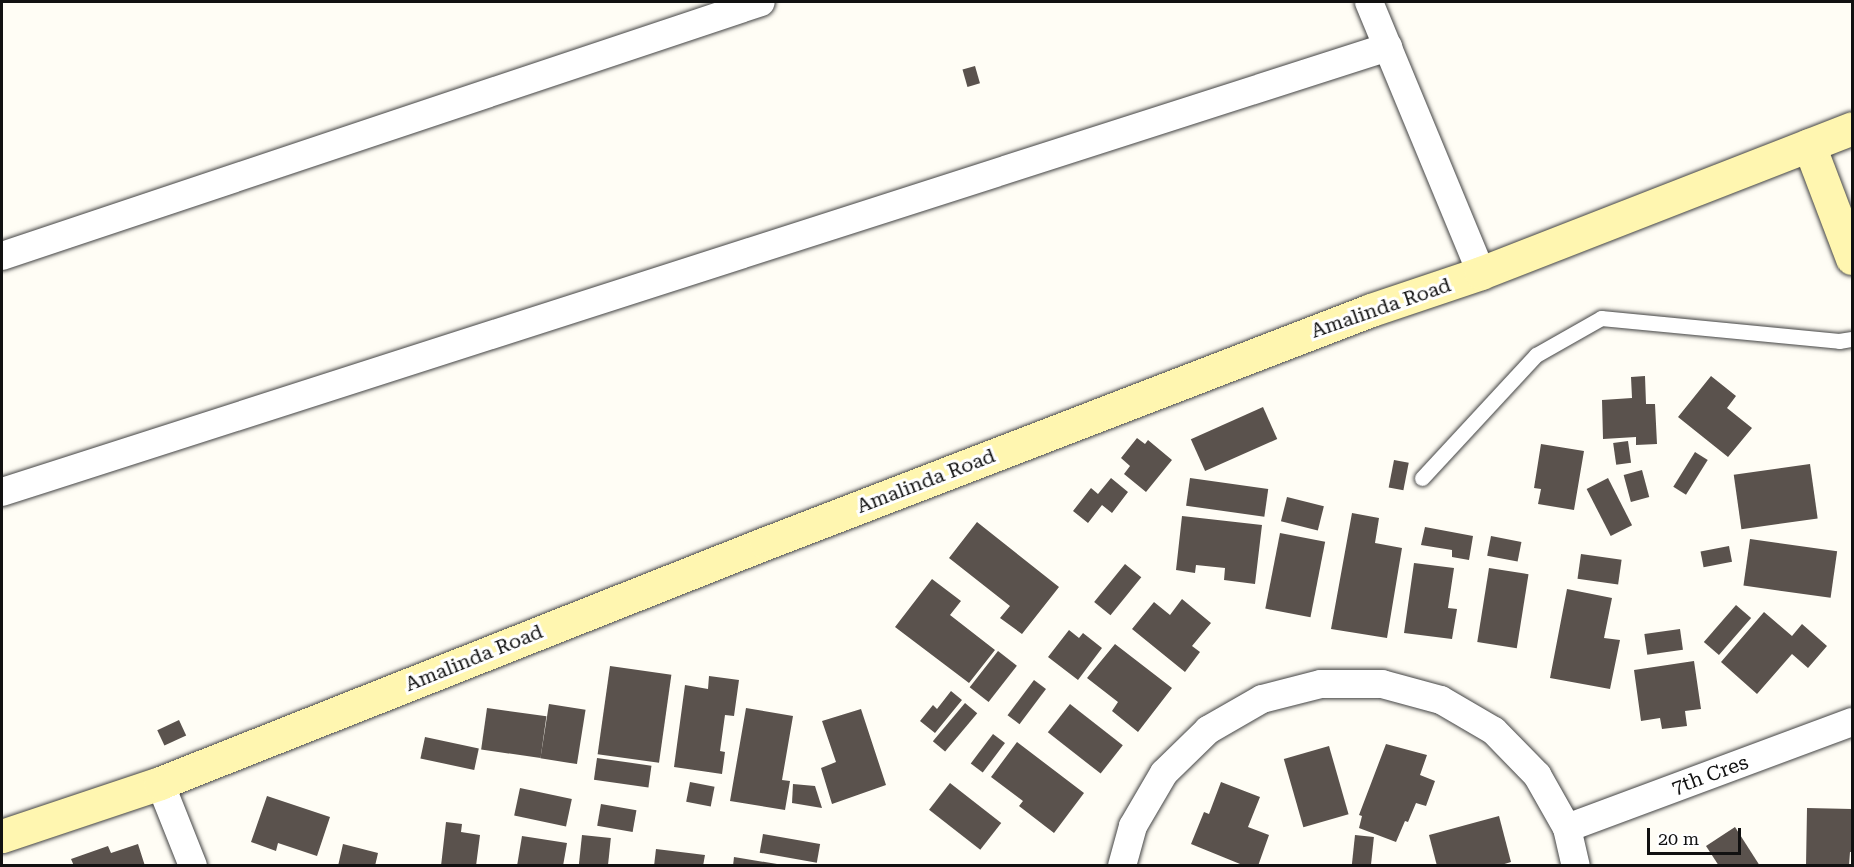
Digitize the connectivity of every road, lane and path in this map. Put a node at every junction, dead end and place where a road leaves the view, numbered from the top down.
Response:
1 (761, 2) edge
2 (1369, 2) edge
3 (1388, 47) junction
4 (1852, 128) edge
5 (1809, 145) junction
6 (2, 255) edge
7 (1852, 258) edge
8 (1481, 273) junction
9 (1852, 339) edge
10 (1422, 478) dead end
11 (2, 492) edge
12 (1852, 722) edge
13 (160, 783) junction
14 (1567, 828) junction
15 (2, 836) edge
16 (193, 866) edge
17 (1122, 866) edge
18 (1576, 866) edge

1 - 6 street
2 - 3 street
3 - 8 street
3 - 11 street
4 - 5 street, Amalinda Road
5 - 7 street
5 - 8 street, Amalinda Road
8 - 13 street, Amalinda Road
9 - 10 lane
12 - 14 street, 7th Cres
13 - 15 street, Amalinda Road
13 - 16 street
14 - 17 street
14 - 18 street

